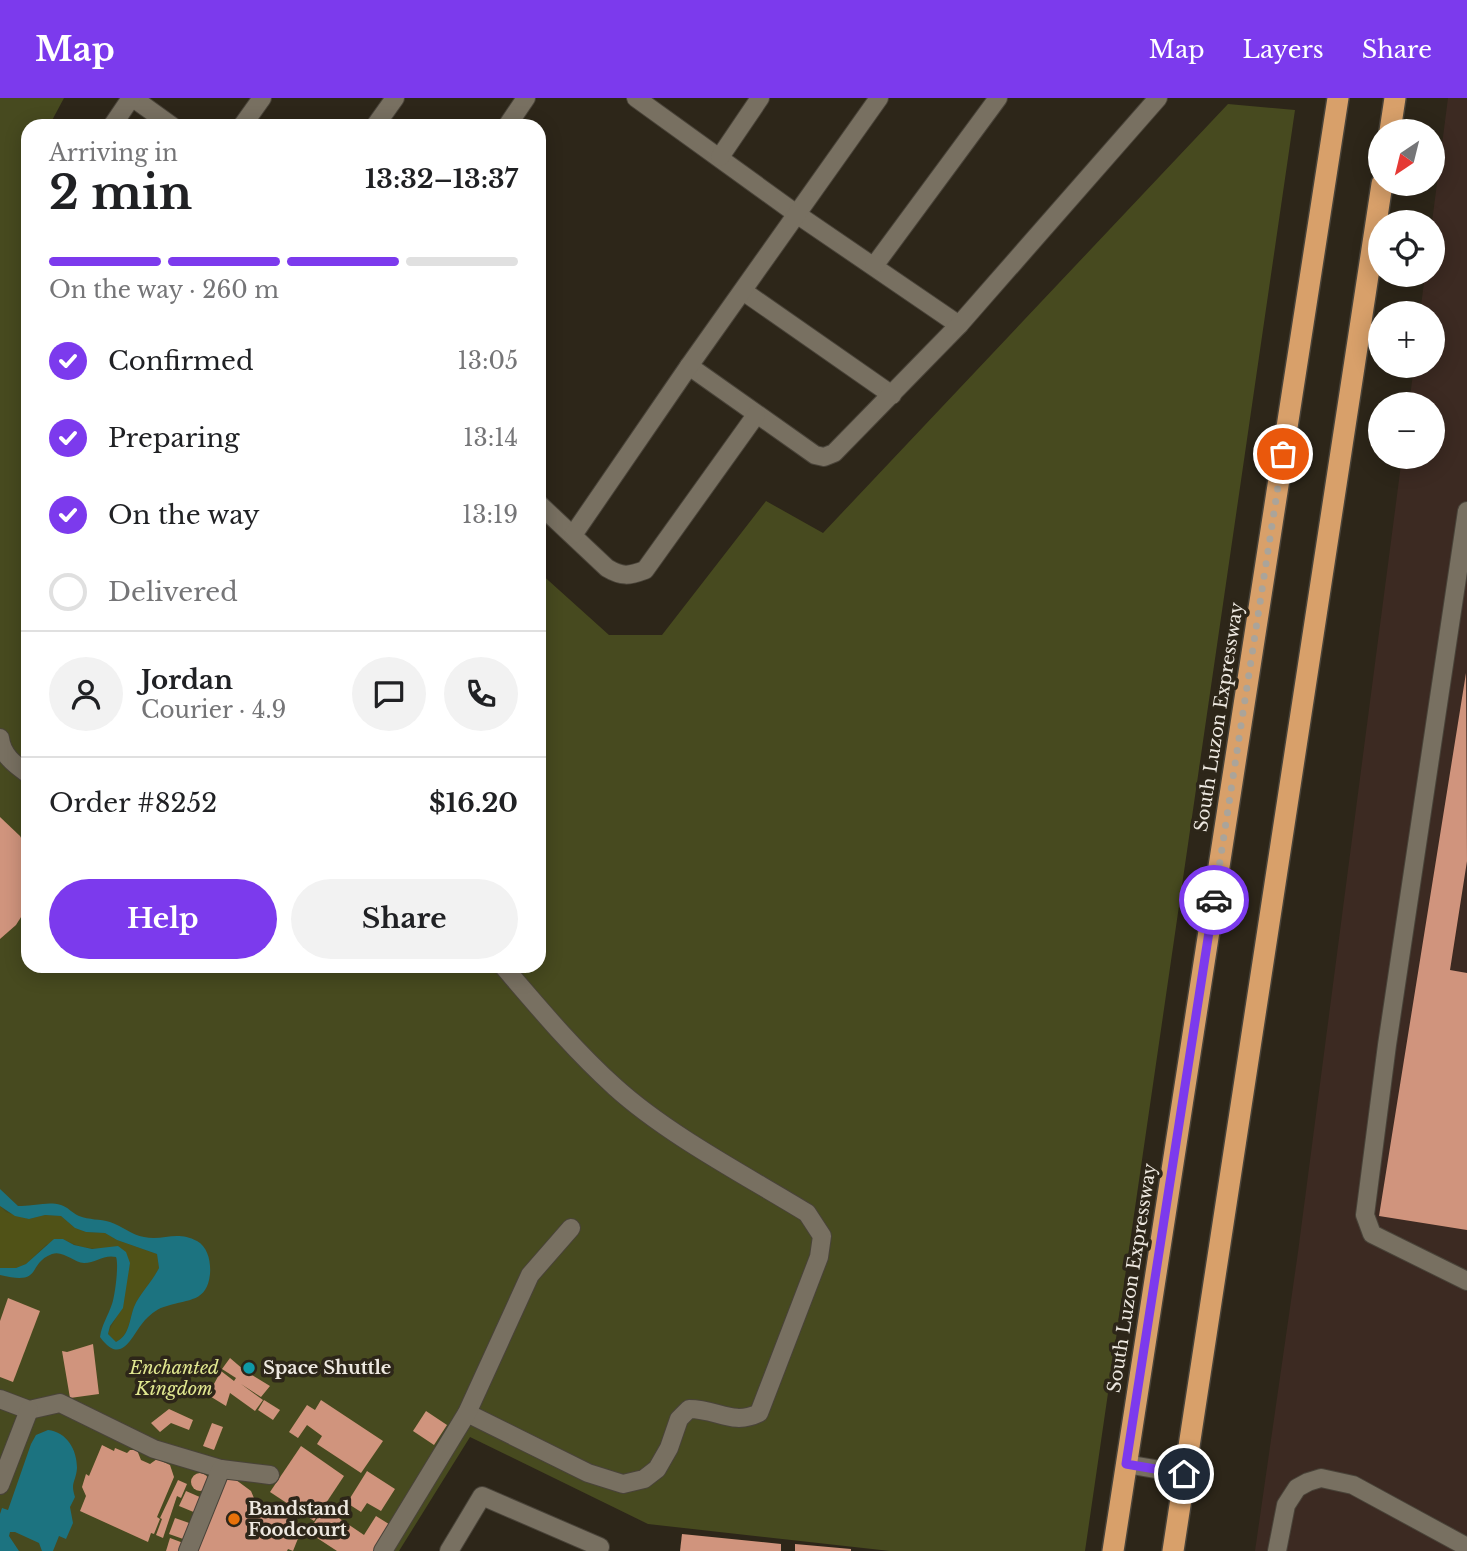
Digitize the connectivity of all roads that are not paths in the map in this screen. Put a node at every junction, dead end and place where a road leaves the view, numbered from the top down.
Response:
1 (132, 98) edge
2 (262, 98) edge
3 (395, 98) edge
4 (526, 98) edge
5 (760, 98) edge
6 (879, 98) edge
7 (998, 98) edge
8 (1158, 98) edge
9 (1338, 98) edge
10 (1395, 98) edge
11 (639, 99) edge
12 (117, 119) edge
13 (162, 119) edge
14 (247, 119) edge
15 (380, 119) edge
16 (512, 119) edge
17 (1392, 119) edge
18 (720, 157) junction
19 (1379, 196) edge
20 (798, 215) junction
21 (874, 266) junction
22 (743, 291) junction
23 (959, 326) junction
24 (689, 366) junction
25 (892, 395) junction
26 (756, 415) junction
27 (546, 510) edge
28 (1467, 511) edge
29 (573, 535) junction
30 (0, 738) edge
31 (21, 769) edge
32 (509, 973) edge
33 (571, 1228) dead end
34 (1467, 1281) edge
35 (0, 1399) edge
36 (29, 1410) junction
37 (467, 1413) junction
38 (1126, 1464) junction
39 (222, 1469) junction
40 (1184, 1474) junction
41 (270, 1475) dead end
42 (0, 1485) edge
43 (1467, 1548) edge
44 (188, 1551) edge
45 (383, 1551) edge
46 (449, 1551) edge
47 (597, 1551) edge
48 (1113, 1551) edge
49 (1173, 1551) edge
50 (1277, 1551) edge

1 - 12 street
1 - 13 street
2 - 14 street
3 - 15 street
4 - 16 street
5 - 18 street
6 - 20 street
7 - 21 street
8 - 23 street
9 - 38 highway, South Luzon Expressway
10 - 17 highway
11 - 18 street
18 - 20 street
19 - 40 highway
20 - 21 street
20 - 22 street
21 - 23 street
22 - 24 street
22 - 25 street
23 - 25 street
24 - 26 street
24 - 29 street
25 - 26 street
26 - 29 street
27 - 29 street
28 - 34 street
30 - 31 street
32 - 37 street
33 - 37 street
35 - 36 street
36 - 39 street
36 - 42 street
37 - 45 street
38 - 40 street
38 - 48 highway, South Luzon Expressway
39 - 41 street
39 - 44 street
40 - 49 highway
43 - 50 street
46 - 47 street

